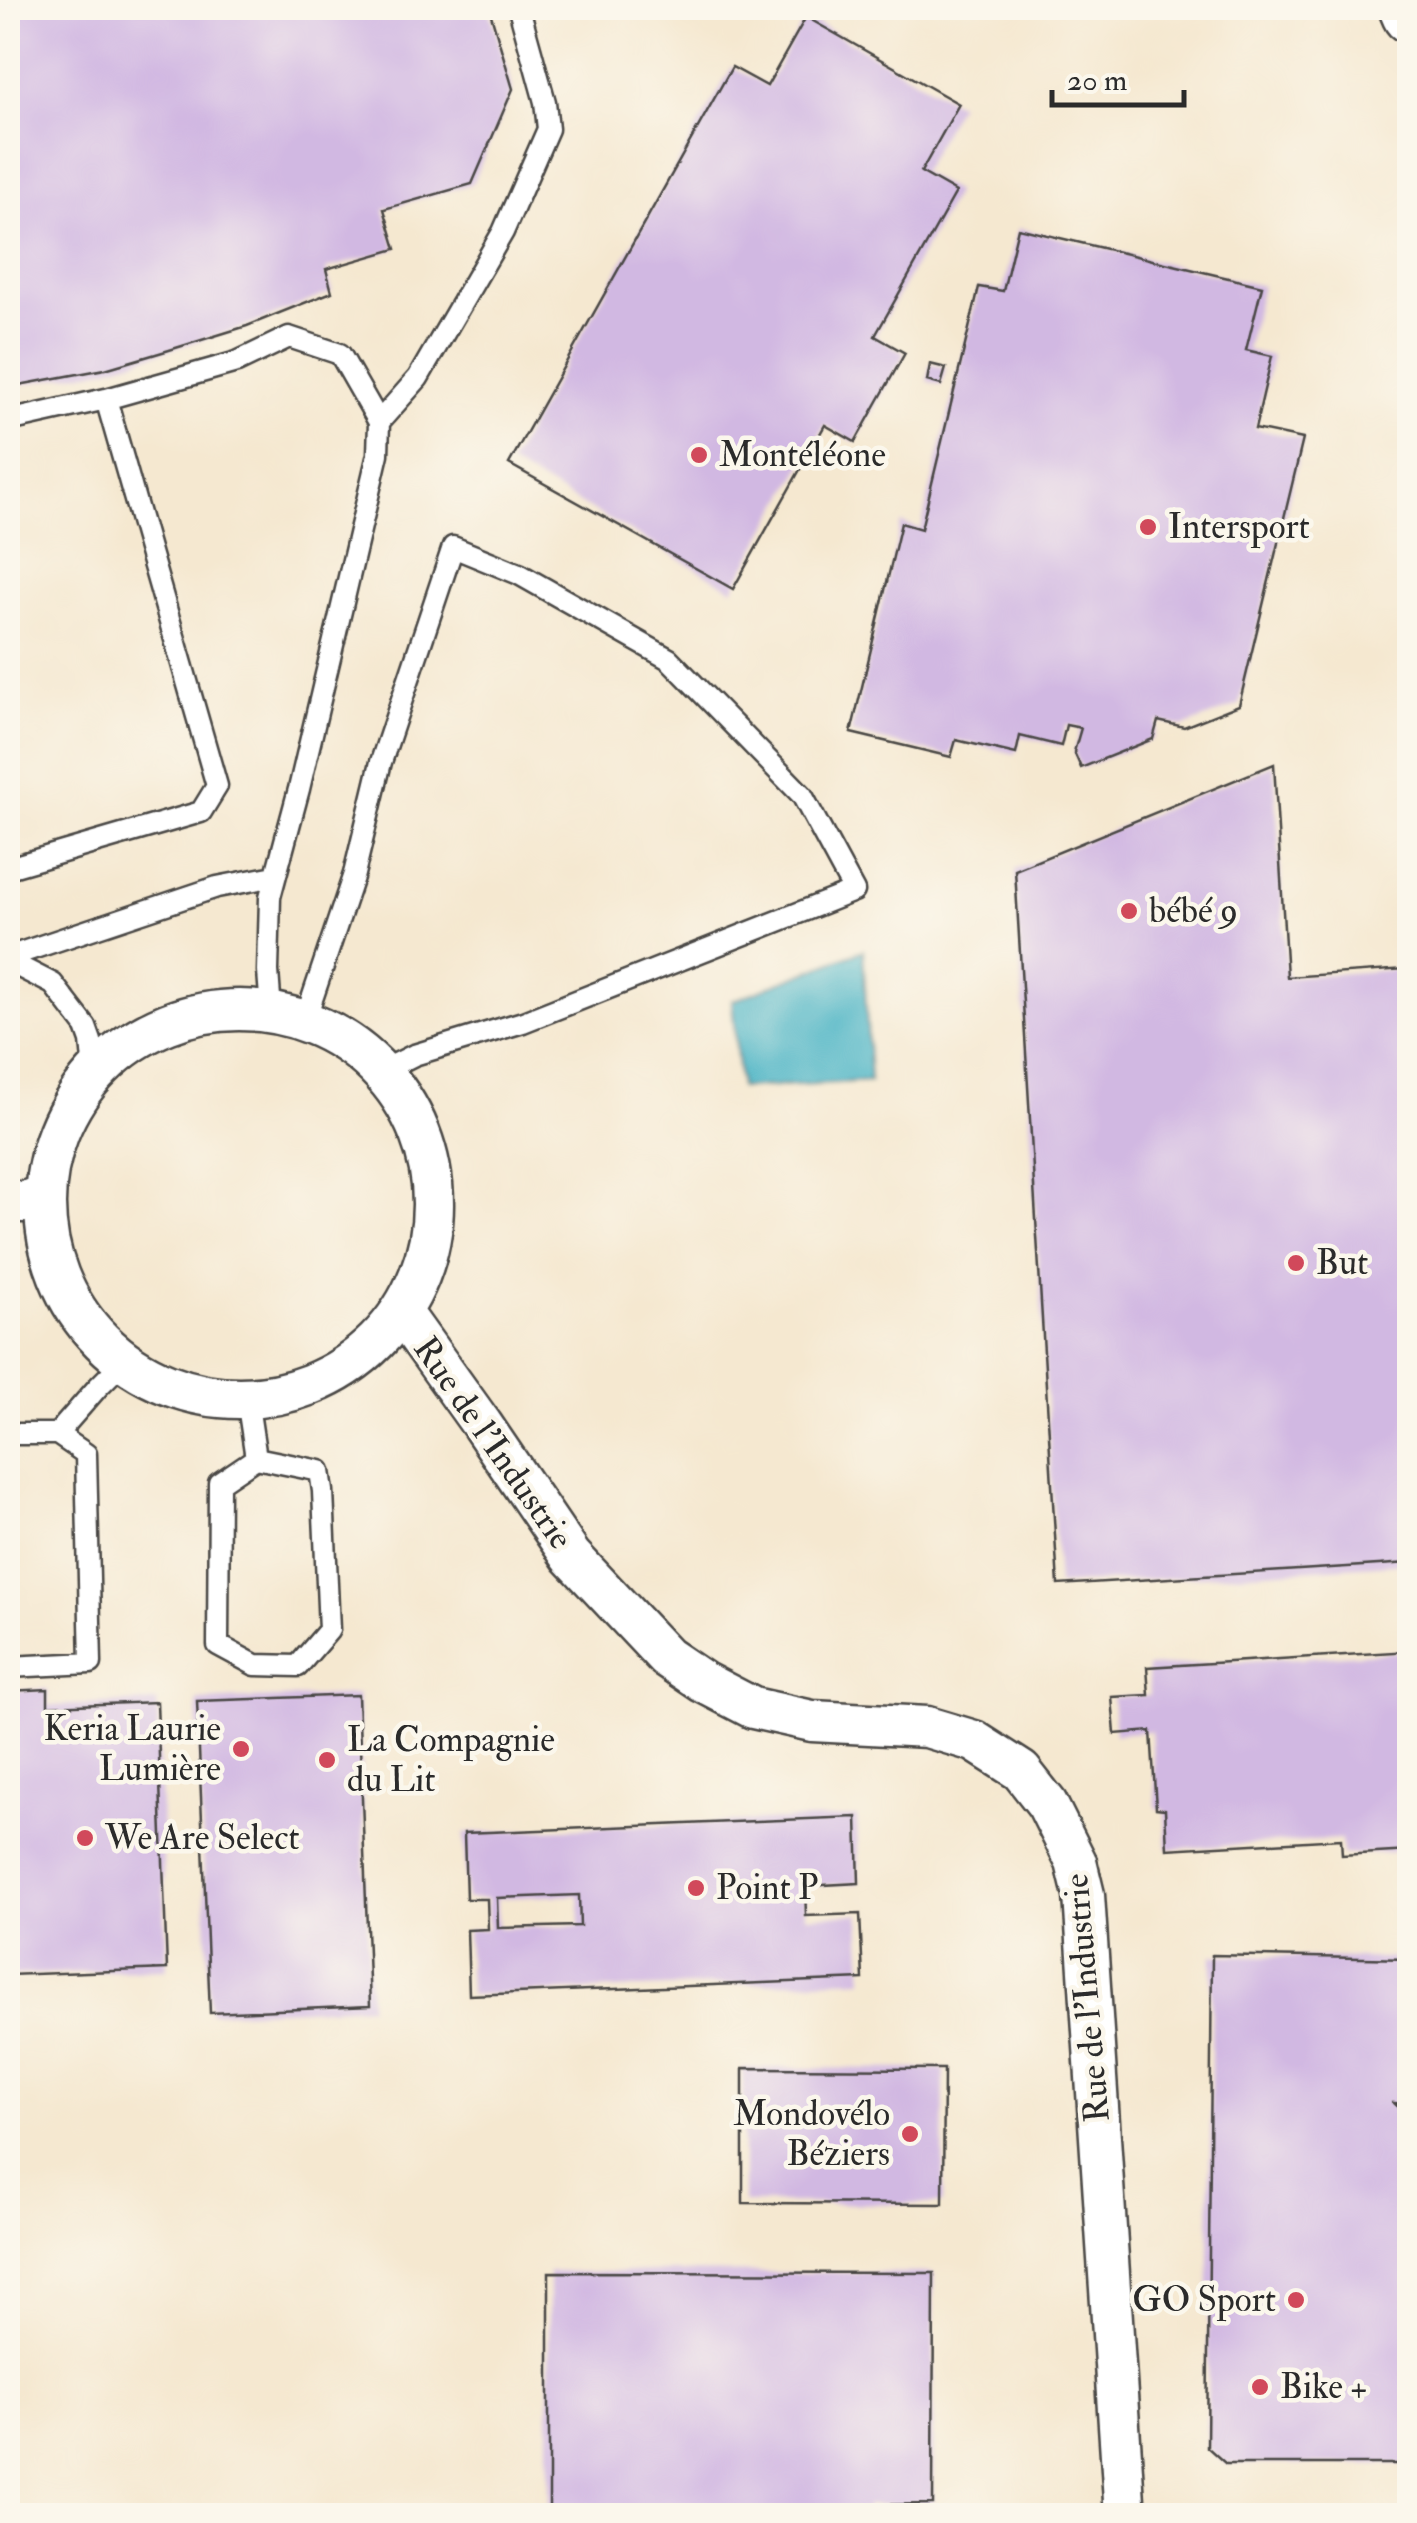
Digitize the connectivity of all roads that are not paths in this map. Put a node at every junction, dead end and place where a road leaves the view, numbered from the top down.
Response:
1 (519, 8) edge
2 (1407, 8) edge
3 (1410, 15) edge
4 (106, 399) junction
5 (8, 421) edge
6 (379, 422) junction
7 (8, 868) edge
8 (275, 876) junction
9 (8, 959) edge
10 (288, 1016) junction
11 (382, 1070) junction
12 (94, 1072) junction
13 (26, 1198) edge
14 (401, 1312) junction
15 (124, 1361) junction
16 (246, 1399) junction
17 (8, 1434) edge
18 (57, 1434) junction
19 (256, 1458) junction
20 (8, 1666) edge
21 (1125, 2516) edge

1 - 6 lane
2 - 3 highway
4 - 5 lane
4 - 6 lane
4 - 7 lane
6 - 8 lane
8 - 9 lane
8 - 10 lane
9 - 12 lane
10 - 11 street
10 - 11 lane
10 - 12 street
11 - 14 street
12 - 13 street
13 - 15 street
14 - 16 street
14 - 21 street, Rue de l'Industrie
15 - 16 street
15 - 18 lane
16 - 19 lane
17 - 18 lane
18 - 20 lane
19 - 19 lane

